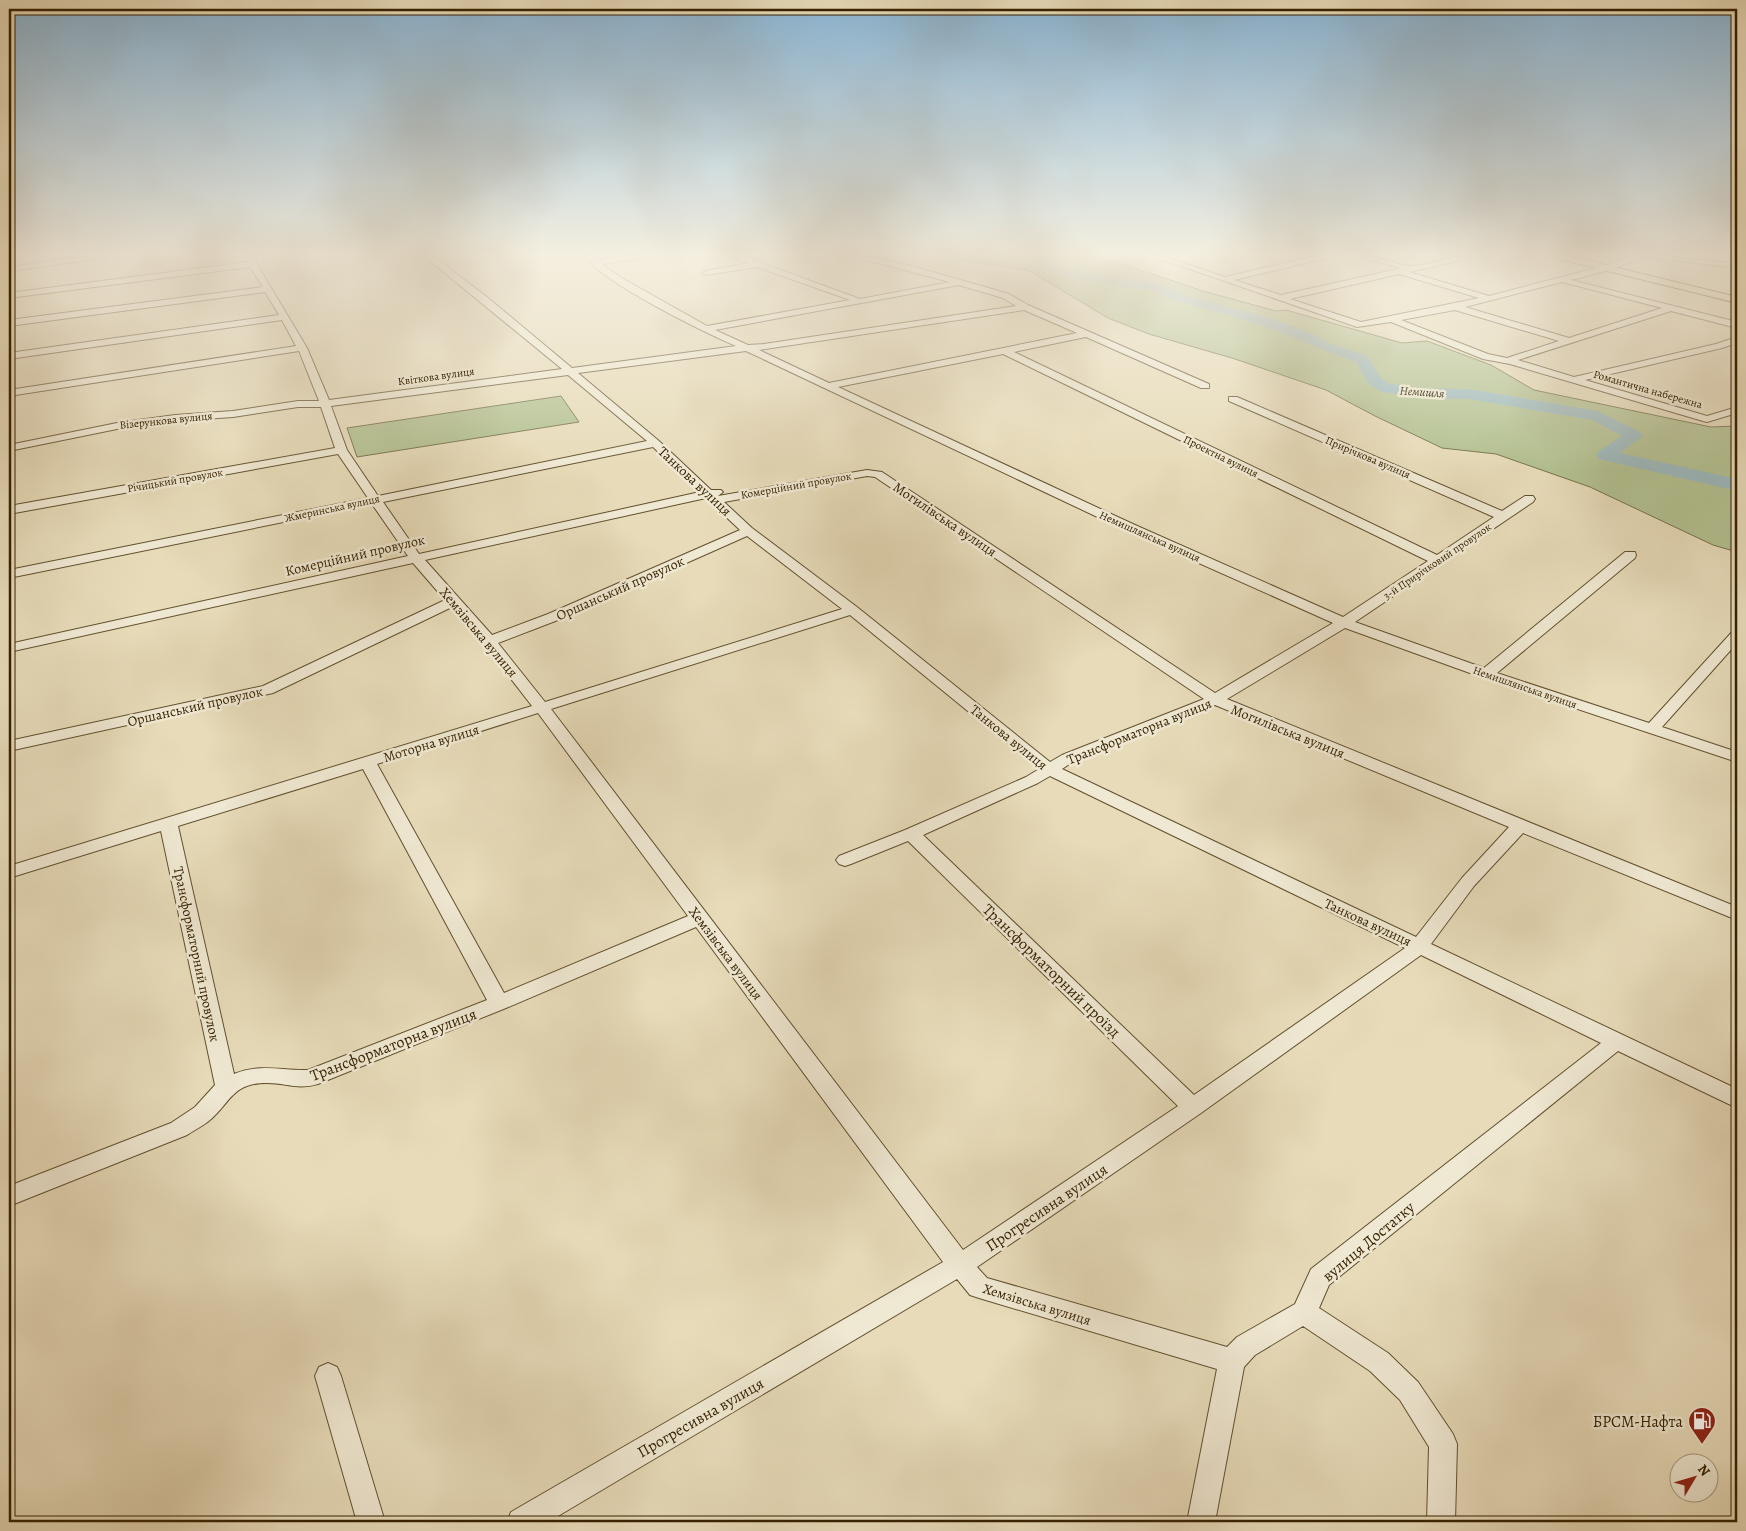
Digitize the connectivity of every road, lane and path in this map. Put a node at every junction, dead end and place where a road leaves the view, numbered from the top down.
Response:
1 (211, 327) edge
2 (291, 327) edge
3 (518, 327) edge
4 (703, 327) edge
5 (714, 327) edge
6 (887, 327) edge
7 (1073, 327) edge
8 (1413, 327) edge
9 (1524, 327) edge
10 (1608, 327) edge
11 (706, 329) junction
12 (1088, 334) junction
13 (1567, 340) junction
14 (1737, 340) edge
15 (1719, 346) junction
16 (302, 348) junction
17 (748, 348) junction
18 (1003, 350) junction
19 (1737, 351) edge
20 (9, 356) edge
21 (1511, 361) junction
22 (570, 371) junction
23 (1570, 380) junction
24 (828, 386) junction
25 (1205, 386) dead end
26 (9, 393) edge
27 (1233, 399) dead end
28 (325, 404) junction
29 (1737, 410) edge
30 (656, 444) junction
31 (9, 448) edge
32 (341, 450) junction
33 (878, 474) joint
34 (712, 497) junction
35 (376, 499) junction
36 (1529, 499) dead end
37 (9, 510) edge
38 (1502, 516) junction
39 (748, 531) junction
40 (1630, 555) dead end
41 (415, 557) junction
42 (1439, 561) junction
43 (9, 574) edge
44 (453, 601) junction
45 (852, 610) junction
46 (1344, 623) junction
47 (1737, 635) edge
48 (489, 641) junction
49 (9, 648) edge
50 (1486, 674) junction
51 (1215, 700) junction
52 (542, 708) junction
53 (1652, 729) junction
54 (9, 746) edge
55 (1737, 757) edge
56 (368, 762) junction
57 (1049, 769) junction
58 (168, 822) junction
59 (1520, 826) junction
60 (911, 834) junction
61 (845, 860) dead end
62 (9, 872) edge
63 (1737, 914) edge
64 (700, 918) junction
65 (1419, 946) junction
66 (499, 1003) junction
67 (1617, 1041) junction
68 (226, 1086) junction
69 (1737, 1099) edge
70 (1193, 1107) junction
71 (9, 1196) edge
72 (960, 1265) junction
73 (1304, 1312) junction
74 (1232, 1361) junction
75 (328, 1376) dead end
76 (371, 1522) edge
77 (521, 1522) edge
78 (1202, 1522) edge
79 (1441, 1522) edge

1 - 20 street
2 - 16 street, Хемзівська вулиця
3 - 22 street, Танкова вулиця
4 - 11 street, Немишлянська вулиця
5 - 11 street
6 - 17 street, Квіткова вулиця
7 - 12 street
8 - 21 street, Романтична набережна
9 - 13 street
10 - 13 street
11 - 17 street, Немишлянська вулиця
12 - 18 street
12 - 25 street
13 - 21 street
14 - 15 street
15 - 19 street
15 - 23 street
16 - 26 street
16 - 28 street, Хемзівська вулиця
17 - 22 street, Квіткова вулиця
17 - 24 street, Немишлянська вулиця
18 - 24 street
18 - 42 street, Проектна вулиця
21 - 23 street, Романтична набережна
22 - 28 street, Квіткова вулиця
22 - 30 street, Танкова вулиця
23 - 29 street, Романтична набережна
24 - 46 street, Немишлянська вулиця
27 - 38 street, Прирічкова вулиця
28 - 31 street, Візерункова вулиця
28 - 32 street, Хемзівська вулиця
30 - 34 street, Танкова вулиця
30 - 35 street, Жмеринська вулиця
32 - 35 street, Хемзівська вулиця
32 - 37 street, Річицький провулок
33 - 34 street, Комерційний провулок
33 - 51 street, Могилівська вулиця
34 - 39 street, Танкова вулиця
34 - 41 street, Комерційний провулок
35 - 41 street, Хемзівська вулиця
35 - 43 street, Жмеринська вулиця
36 - 38 street, 3-й Прирічковий провулок
38 - 42 street, 3-й Прирічковий провулок
39 - 45 street, Танкова вулиця
39 - 48 street, Оршанський провулок
40 - 50 street
41 - 44 street, Хемзівська вулиця
41 - 49 street, Комерційний провулок
42 - 46 street, 3-й Прирічковий провулок
44 - 48 street, Хемзівська вулиця
44 - 54 street, Оршанський провулок
45 - 52 street, Моторна вулиця
45 - 57 street, Танкова вулиця
46 - 50 street, Немишлянська вулиця
46 - 51 street, Трансформаторна вулиця
47 - 53 street
48 - 52 street, Хемзівська вулиця
50 - 53 street, Немишлянська вулиця
51 - 57 street, Трансформаторна вулиця
51 - 59 street, Могилівська вулиця
52 - 56 street, Моторна вулиця
52 - 64 street, Хемзівська вулиця
53 - 55 street, Немишлянська вулиця
56 - 58 street, Моторна вулиця
56 - 66 street
57 - 60 street, Трансформаторна вулиця
57 - 65 street, Танкова вулиця
58 - 62 street, Моторна вулиця
58 - 68 street, Трансформаторний провулок
59 - 63 street, Могилівська вулиця
59 - 65 street, Прогресивна вулиця
60 - 61 street, Трансформаторна вулиця
60 - 70 street, Трансформаторний проїзд
64 - 66 street, Трансформаторна вулиця
64 - 72 street, Хемзівська вулиця
65 - 67 street, Танкова вулиця
65 - 70 street, Прогресивна вулиця
66 - 68 street, Трансформаторна вулиця
67 - 69 street, Танкова вулиця
67 - 73 street, вулиця Достатку
68 - 71 street
70 - 72 street, Прогресивна вулиця
72 - 74 street, Хемзівська вулиця
72 - 77 street, Прогресивна вулиця
73 - 74 street
73 - 79 street
74 - 78 street
75 - 76 street

